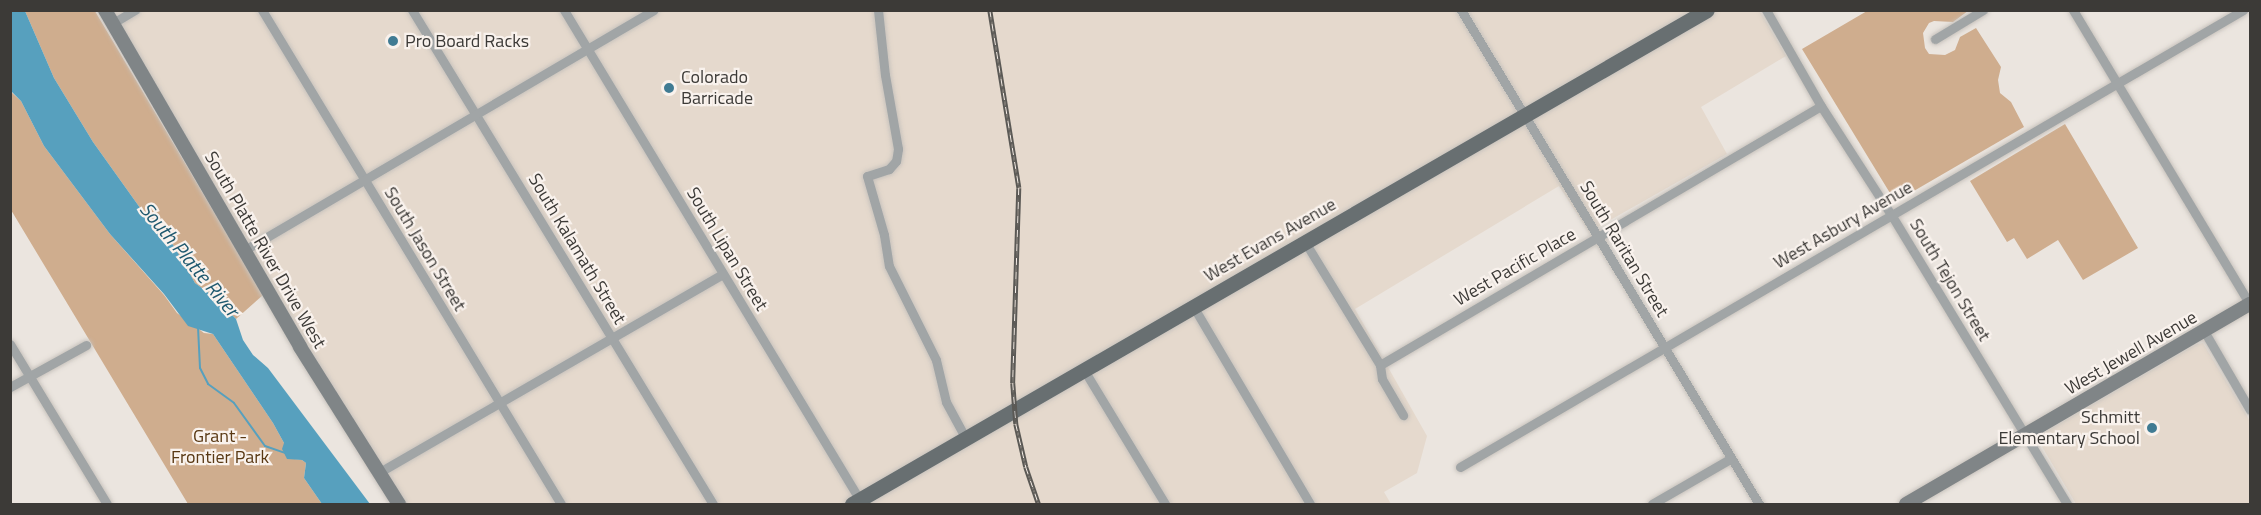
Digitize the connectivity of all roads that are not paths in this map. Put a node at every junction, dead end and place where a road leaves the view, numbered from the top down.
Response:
1 (105, 10) edge
2 (135, 10) edge
3 (262, 10) edge
4 (412, 10) edge
5 (564, 10) edge
6 (653, 10) edge
7 (878, 10) edge
8 (1461, 10) edge
9 (1707, 10) edge
10 (1766, 10) edge
11 (1983, 10) edge
12 (2073, 10) edge
13 (2243, 10) edge
14 (113, 23) junction
15 (1935, 39) dead end
16 (587, 49) junction
17 (2118, 85) junction
18 (1821, 106) junction
19 (476, 115) junction
20 (1525, 117) junction
21 (364, 180) junction
22 (1892, 216) junction
23 (1598, 237) junction
24 (1305, 242) junction
25 (243, 251) junction
26 (722, 274) junction
27 (2250, 304) edge
28 (1193, 306) junction
29 (2204, 331) junction
30 (612, 338) junction
31 (10, 344) edge
32 (86, 345) dead end
33 (1664, 348) junction
34 (1380, 364) junction
35 (1084, 370) junction
36 (29, 375) junction
37 (10, 387) edge
38 (499, 404) junction
39 (2250, 410) edge
40 (1403, 415) dead end
41 (2025, 435) junction
42 (966, 439) junction
43 (1730, 459) junction
44 (1460, 467) dead end
45 (378, 473) junction
46 (858, 503) edge
47 (107, 504) edge
48 (399, 504) edge
49 (561, 504) edge
50 (713, 504) edge
51 (1165, 504) edge
52 (1310, 504) edge
53 (1652, 504) edge
54 (1759, 504) edge
55 (1906, 504) edge
56 (2067, 504) edge

1 - 14 street, South Platte River Drive West
2 - 14 street
3 - 21 street, South Jason Street
4 - 19 street, South Kalamath Street
5 - 16 street, South Lipan Street
6 - 16 street
7 - 42 street
8 - 20 street, South Raritan Street
9 - 20 main road, West Evans Avenue
10 - 18 street, South Tejon Street
11 - 15 street
12 - 17 street
13 - 17 street, West Asbury Avenue
14 - 25 street, South Platte River Drive West
16 - 19 street
16 - 26 street, South Lipan Street
17 - 22 street, West Asbury Avenue
17 - 27 street
18 - 22 street, South Tejon Street
18 - 23 street, West Pacific Place
19 - 21 street
19 - 30 street, South Kalamath Street
20 - 23 street, South Raritan Street
20 - 24 main road, West Evans Avenue
21 - 25 street
21 - 38 street, South Jason Street
22 - 33 street, West Asbury Avenue
22 - 41 street, South Tejon Street
23 - 33 street, South Raritan Street
23 - 34 street, West Pacific Place
24 - 28 main road, West Evans Avenue
24 - 34 street
25 - 45 street, South Platte River Drive West
26 - 30 street
26 - 46 street, South Lipan Street
27 - 29 street, West Jewell Avenue
28 - 35 main road, West Evans Avenue
28 - 52 street
29 - 39 street
29 - 41 street, West Jewell Avenue
30 - 38 street
30 - 50 street, South Kalamath Street
31 - 36 street
32 - 36 street
33 - 43 street, South Raritan Street
33 - 44 street, West Asbury Avenue
34 - 40 street
35 - 42 main road, West Evans Avenue
35 - 51 street
36 - 37 street
36 - 47 street
38 - 45 street
38 - 49 street, South Jason Street
41 - 55 street, West Jewell Avenue
41 - 56 street, South Tejon Street
42 - 46 main road, West Evans Avenue
43 - 53 street
43 - 54 street, South Raritan Street
45 - 48 street, South Platte River Drive West

